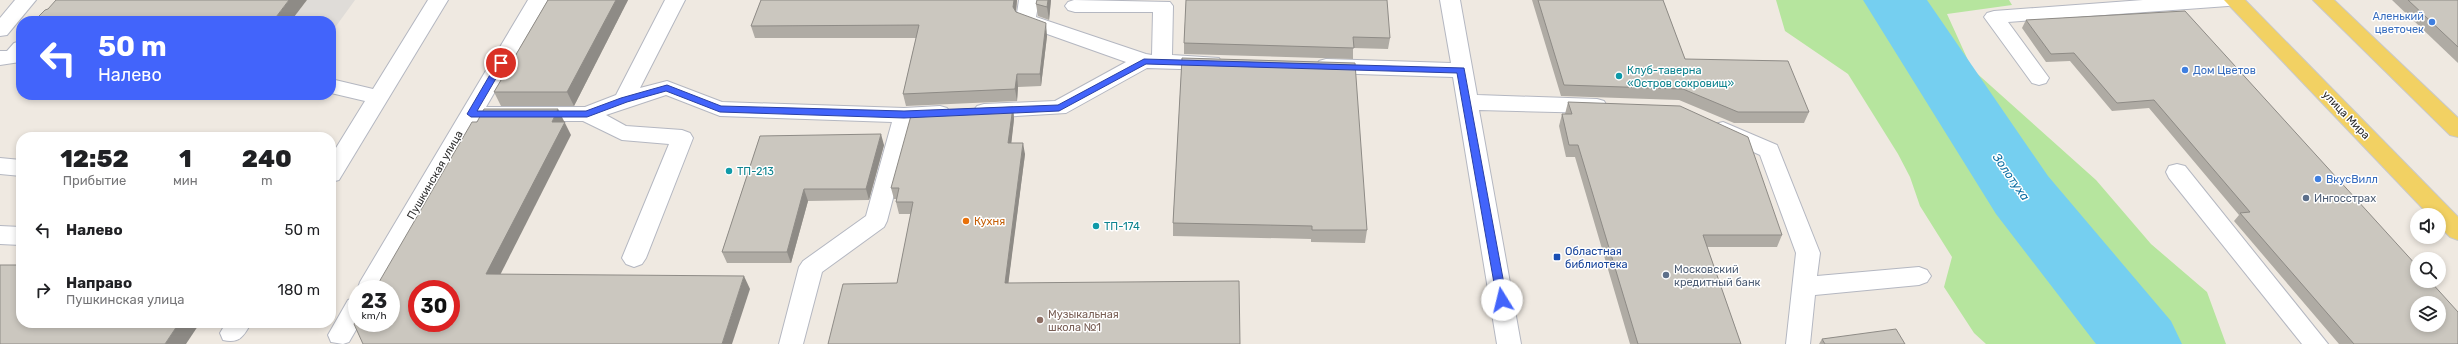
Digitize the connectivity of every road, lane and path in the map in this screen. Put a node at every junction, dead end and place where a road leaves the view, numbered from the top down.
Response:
1 (26, 0) edge
2 (438, 0) edge
3 (538, 0) edge
4 (675, 0) edge
5 (1029, 0) edge
6 (1450, 0) edge
7 (2228, 0) edge
8 (2234, 0) edge
9 (2323, 0) edge
10 (2098, 5) edge
11 (1075, 6) dead end
12 (0, 30) edge
13 (1153, 62) junction
14 (1233, 64) edge
15 (1303, 66) edge
16 (1461, 70) junction
17 (2039, 78) dead end
18 (336, 87) edge
19 (378, 97) junction
20 (624, 100) junction
21 (1467, 102) junction
22 (1616, 107) edge
23 (471, 114) junction
24 (587, 114) junction
25 (904, 114) junction
26 (1707, 121) edge
27 (2458, 130) edge
28 (0, 166) edge
29 (336, 166) edge
30 (16, 168) edge
31 (2177, 172) dead end
32 (2458, 230) edge
33 (0, 235) edge
34 (16, 236) edge
35 (634, 258) dead end
36 (1919, 276) dead end
37 (373, 280) edge
38 (1803, 287) junction
39 (348, 322) edge
40 (340, 335) dead end
41 (792, 344) edge
42 (1509, 344) edge
43 (1798, 344) edge
44 (2316, 344) edge

1 - 12 street
2 - 19 street
3 - 23 street, Пушкинская улица
4 - 20 street
5 - 13 street
6 - 16 street
7 - 10 street
8 - 32 main road, улица Мира
9 - 27 main road
10 - 17 street
11 - 13 street
13 - 14 street
13 - 25 street
15 - 16 street
16 - 21 street
18 - 19 street
19 - 29 street
20 - 24 street
20 - 25 street
21 - 22 street
21 - 42 street
23 - 24 street
23 - 37 street, Пушкинская улица
24 - 35 street
25 - 41 street
26 - 38 street
28 - 30 street
31 - 44 street
33 - 34 street
36 - 38 street
38 - 43 street
39 - 40 street

